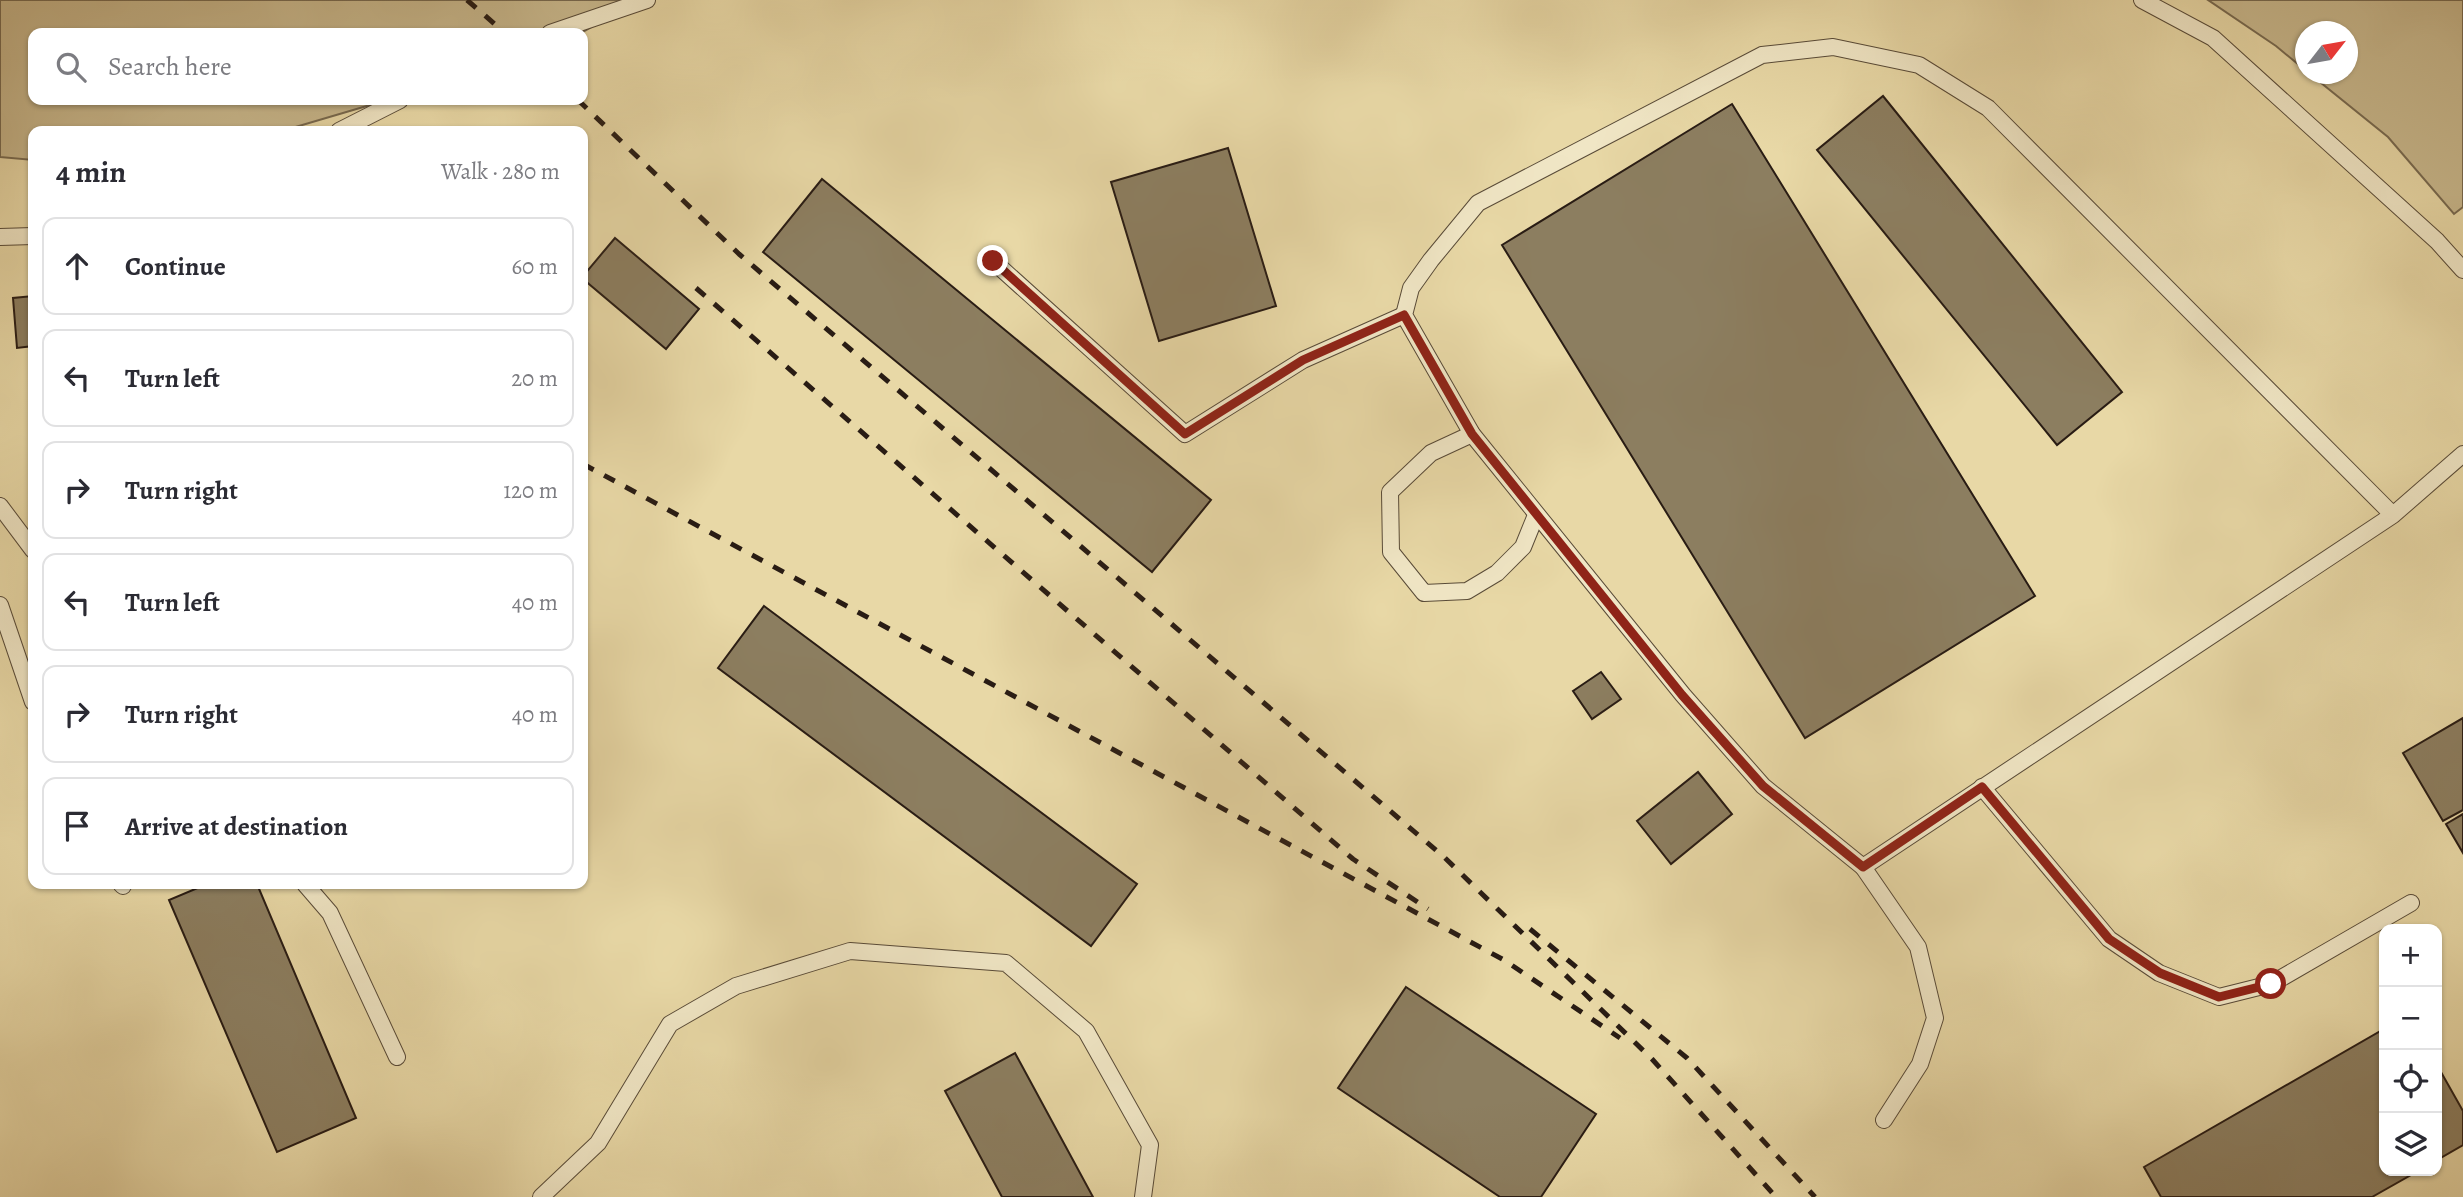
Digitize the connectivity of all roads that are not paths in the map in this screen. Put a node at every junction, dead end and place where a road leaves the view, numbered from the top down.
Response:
1 (647, 0) edge
2 (2143, 0) edge
3 (565, 28) edge
4 (390, 105) edge
5 (350, 126) edge
6 (28, 236) edge
7 (0, 237) edge
8 (993, 261) dead end
9 (2463, 270) edge
10 (1404, 315) junction
11 (1472, 434) junction
12 (2463, 454) edge
13 (0, 506) edge
14 (1536, 515) junction
15 (2393, 515) junction
16 (28, 543) edge
17 (0, 605) edge
18 (28, 687) edge
19 (1982, 787) junction
20 (1863, 867) junction
21 (310, 889) edge
22 (2411, 904) dead end
23 (397, 1057) dead end
24 (1884, 1120) dead end
25 (541, 1197) edge
26 (1143, 1197) edge

1 - 3 lane
2 - 9 lane
4 - 5 lane
6 - 7 lane
8 - 10 lane
10 - 11 lane
10 - 15 lane
11 - 14 lane
11 - 14 lane
12 - 15 lane
13 - 16 lane
14 - 20 lane
15 - 19 lane
17 - 18 lane
19 - 20 lane
19 - 22 lane
20 - 24 lane
21 - 23 lane
25 - 26 lane

